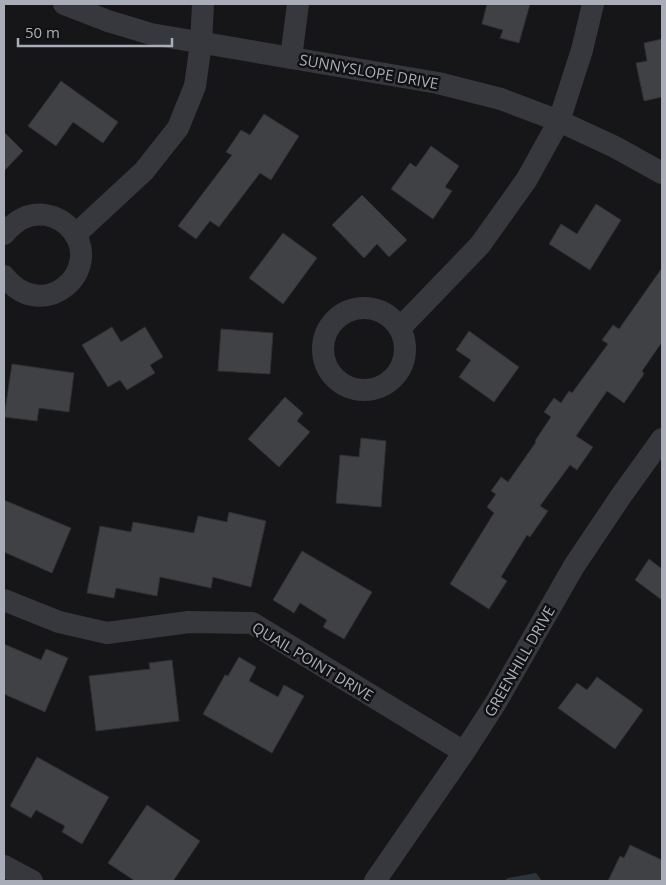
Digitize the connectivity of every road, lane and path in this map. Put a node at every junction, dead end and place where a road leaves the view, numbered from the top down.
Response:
1 (64, 4) edge
2 (203, 4) edge
3 (298, 4) edge
4 (593, 4) edge
5 (201, 43) junction
6 (291, 58) junction
7 (560, 121) junction
8 (662, 173) edge
9 (4, 234) edge
10 (75, 235) junction
11 (4, 276) edge
12 (400, 328) dead end
13 (662, 439) edge
14 (4, 600) edge
15 (464, 752) junction
16 (4, 866) edge
17 (32, 881) edge
18 (375, 881) edge

1 - 5 street, SUNNYSLOPE DRIVE
2 - 5 street
3 - 6 street
4 - 7 street
5 - 6 street, SUNNYSLOPE DRIVE
5 - 10 street
6 - 7 street, SUNNYSLOPE DRIVE
7 - 8 street, SUNNYSLOPE DRIVE
7 - 12 street
9 - 10 street
10 - 11 street
13 - 15 street, GREENHILL DRIVE
14 - 15 street, QUAIL POINT DRIVE
15 - 18 street, GREENHILL DRIVE
16 - 17 street

